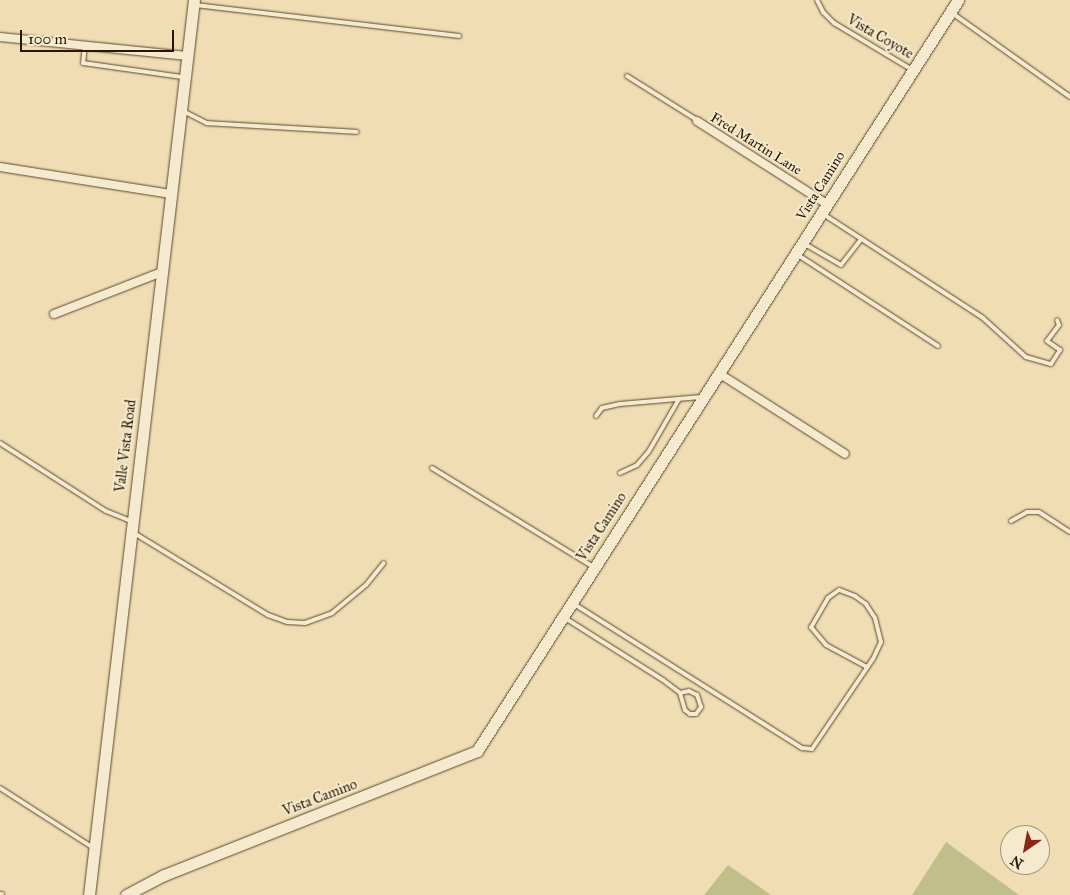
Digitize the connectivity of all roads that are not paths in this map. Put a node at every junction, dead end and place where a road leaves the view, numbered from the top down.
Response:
1 (817, 0) edge
2 (958, 0) edge
3 (193, 2) edge
4 (950, 12) junction
5 (459, 36) dead end
6 (0, 37) edge
7 (85, 44) junction
8 (187, 56) junction
9 (913, 70) junction
10 (627, 76) dead end
11 (184, 77) junction
12 (1070, 98) edge
13 (181, 110) junction
14 (698, 121) joint
15 (357, 132) dead end
16 (0, 167) edge
17 (171, 194) junction
18 (824, 208) junction
19 (861, 239) junction
20 (802, 243) junction
21 (796, 254) junction
22 (162, 272) junction
23 (54, 314) dead end
24 (1057, 320) dead end
25 (938, 346) dead end
26 (720, 374) junction
27 (706, 397) junction
28 (679, 399) junction
29 (596, 416) dead end
30 (0, 443) edge
31 (845, 454) dead end
32 (432, 468) dead end
33 (620, 473) dead end
34 (1012, 521) dead end
35 (132, 526) junction
36 (1070, 532) edge
37 (384, 563) dead end
38 (594, 567) junction
39 (572, 603) junction
40 (563, 617) junction
41 (867, 667) junction
42 (680, 693) junction
43 (0, 788) edge
44 (96, 849) junction
45 (89, 895) edge
46 (126, 895) edge

1 - 9 lane, Vista Coyote
2 - 4 street, Vista Camino
3 - 5 lane
3 - 8 street, Valle Vista Road
4 - 9 street, Vista Camino
4 - 12 lane
6 - 7 street
7 - 8 street
7 - 11 lane
8 - 11 street, Valle Vista Road
9 - 18 street, Vista Camino
10 - 14 lane
11 - 13 street, Valle Vista Road
13 - 15 lane
13 - 17 street, Valle Vista Road
14 - 18 street, Fred Martin Lane
16 - 17 street
17 - 22 street, Valle Vista Road
18 - 19 lane
18 - 20 street, Vista Camino
19 - 20 lane
19 - 24 lane
20 - 21 street, Vista Camino
21 - 25 lane
21 - 26 street, Vista Camino
22 - 23 street
22 - 35 street, Valle Vista Road
26 - 27 street, Vista Camino
26 - 31 street
27 - 28 lane
27 - 38 street, Vista Camino
28 - 29 lane
28 - 33 lane
30 - 35 lane
32 - 38 lane
34 - 36 lane
35 - 37 lane
35 - 44 street, Valle Vista Road
38 - 39 street, Vista Camino
39 - 40 street, Vista Camino
39 - 41 lane
40 - 42 lane
40 - 46 street, Vista Camino
41 - 41 lane
42 - 42 lane
43 - 44 lane
44 - 45 street, Valle Vista Road

